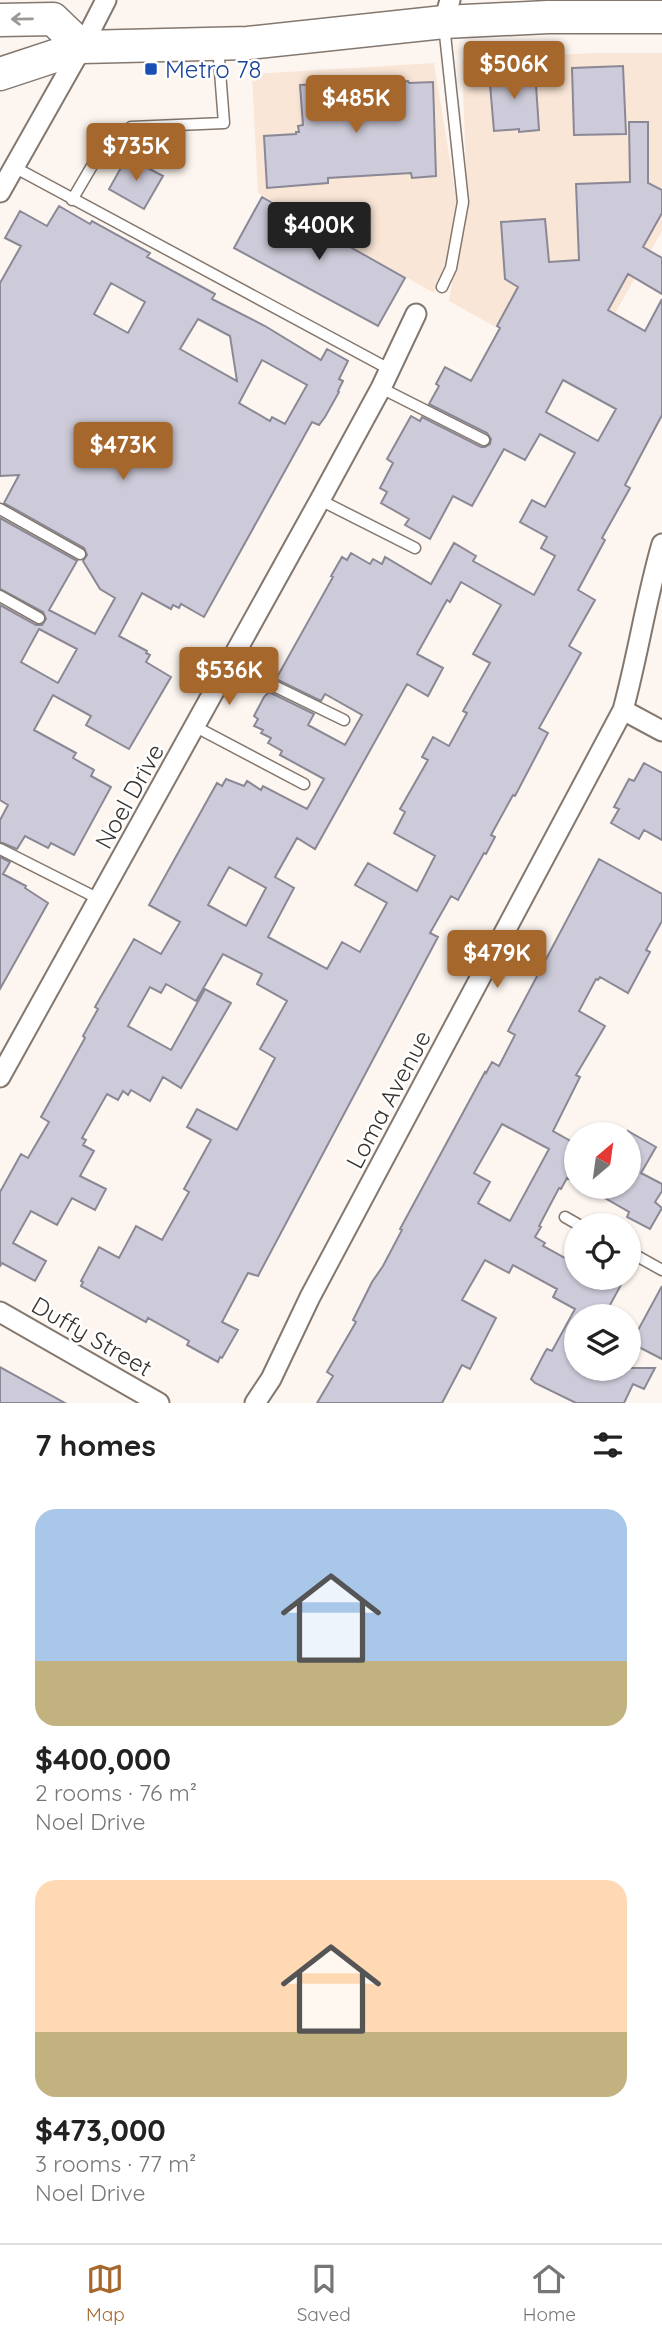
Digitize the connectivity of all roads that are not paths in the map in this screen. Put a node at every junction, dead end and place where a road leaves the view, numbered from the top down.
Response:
1 (106, 0) edge
2 (447, 11) edge
3 (662, 17) edge
4 (0, 20) edge
5 (218, 44) junction
6 (82, 47) junction
7 (0, 74) edge
8 (14, 167) junction
9 (0, 192) edge
10 (72, 200) junction
11 (442, 287) dead end
12 (416, 314) dead end
13 (389, 369) junction
14 (381, 388) junction
15 (484, 440) dead end
16 (320, 500) junction
17 (0, 509) edge
18 (662, 544) edge
19 (415, 548) dead end
20 (79, 554) dead end
21 (0, 596) edge
22 (39, 618) dead end
23 (229, 664) junction
24 (623, 710) junction
25 (344, 720) dead end
26 (196, 727) junction
27 (662, 731) edge
28 (304, 784) dead end
29 (0, 849) edge
30 (100, 900) junction
31 (0, 1077) edge
32 (641, 1258) edge
33 (662, 1270) edge
34 (0, 1312) edge
35 (159, 1403) edge
36 (255, 1403) edge

1 - 6 street
2 - 3 main road
2 - 5 main road
2 - 11 lane
6 -> 4 main road
5 - 6 main road
5 - 10 lane
6 - 7 main road
6 - 8 street
8 - 9 street
8 - 10 lane
10 - 13 lane
12 - 13 street, Noel Drive
13 - 14 street, Noel Drive
14 - 15 lane
14 - 16 street, Noel Drive
16 - 19 lane
16 - 23 street, Noel Drive
17 - 20 lane
18 - 24 street, Loma Avenue
21 - 22 lane
23 - 25 lane
23 - 26 street, Noel Drive
24 - 27 street
24 - 36 street, Loma Avenue
26 - 28 lane
26 - 30 street, Noel Drive
29 - 30 lane
30 - 31 street, Noel Drive
32 - 33 lane
34 - 35 street, Duffy Street

